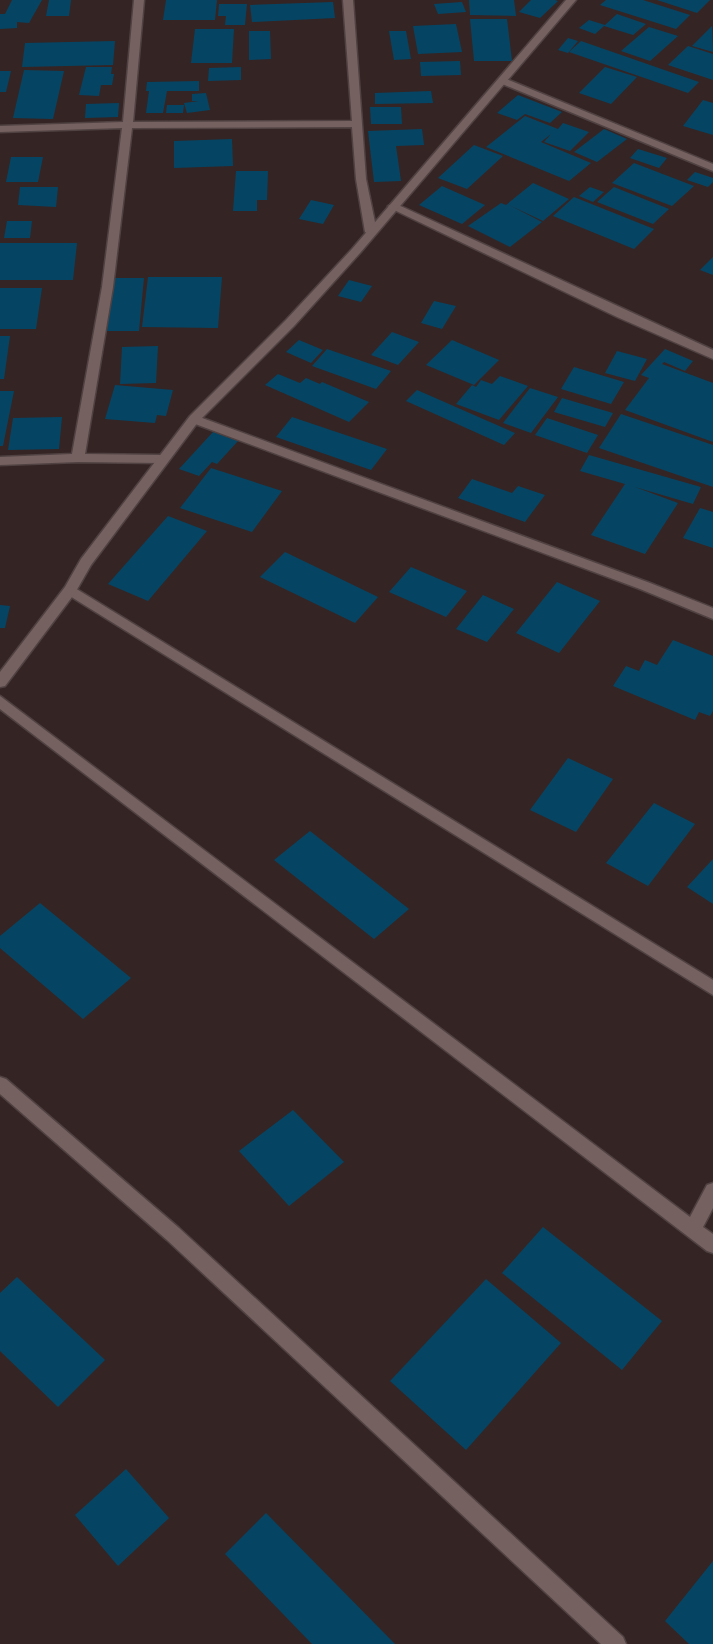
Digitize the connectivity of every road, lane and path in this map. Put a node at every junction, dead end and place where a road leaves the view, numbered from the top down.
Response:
1 (139, 0) edge
2 (348, 0) edge
3 (571, 0) edge
4 (504, 81) junction
5 (356, 124) junction
6 (129, 125) junction
7 (0, 129) edge
8 (713, 168) edge
9 (394, 206) junction
10 (371, 232) junction
11 (713, 355) edge
12 (194, 419) junction
13 (78, 458) junction
14 (162, 459) junction
15 (0, 461) edge
16 (70, 590) junction
17 (713, 614) edge
18 (0, 682) edge
19 (0, 701) edge
20 (713, 988) edge
21 (0, 1084) edge
22 (713, 1191) edge
23 (693, 1228) junction
24 (713, 1245) edge
25 (616, 1644) edge

1 - 6 street
2 - 5 street
3 - 4 street
4 - 8 street
4 - 9 street
5 - 6 street
5 - 10 street
6 - 7 street
6 - 13 street
9 - 10 street
9 - 11 street
10 - 12 street
12 - 14 street
12 - 17 street
13 - 14 street
13 - 15 street
14 - 16 street
16 - 18 street
16 - 20 street
19 - 23 street
21 - 25 street
22 - 23 street
23 - 24 street

